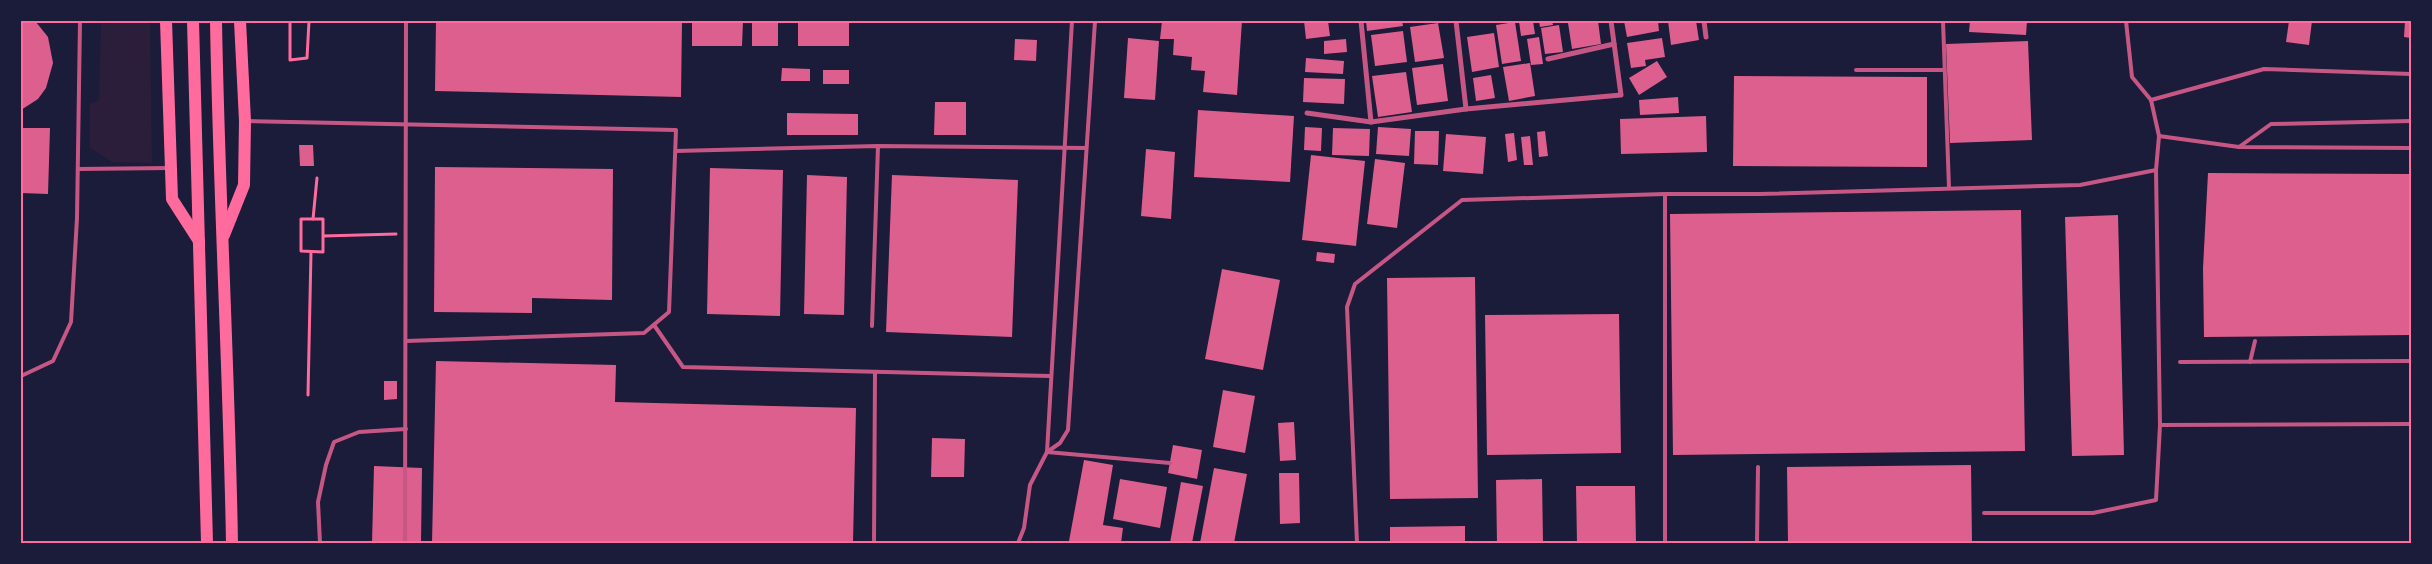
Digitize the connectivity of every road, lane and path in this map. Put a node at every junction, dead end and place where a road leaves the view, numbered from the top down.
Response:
1 (80, 21) edge
2 (166, 21) edge
3 (193, 21) edge
4 (216, 21) edge
5 (240, 21) edge
6 (290, 21) edge
7 (309, 21) edge
8 (406, 21) edge
9 (1072, 21) edge
10 (1095, 21) edge
11 (1361, 21) edge
12 (1456, 21) edge
13 (1611, 21) edge
14 (1704, 21) edge
15 (1943, 21) edge
16 (2126, 21) edge
17 (1706, 37) dead end
18 (1614, 44) junction
19 (1548, 59) dead end
20 (1856, 70) dead end
21 (1944, 70) junction
22 (2411, 74) edge
23 (2150, 100) junction
24 (1466, 109) junction
25 (1307, 113) dead end
26 (245, 121) junction
27 (2411, 121) edge
28 (1371, 122) junction
29 (407, 125) junction
30 (2159, 136) junction
31 (878, 146) junction
32 (2239, 147) junction
33 (1064, 148) junction
34 (1086, 148) junction
35 (2411, 148) edge
36 (676, 151) junction
37 (171, 168) junction
38 (78, 169) junction
39 (2156, 170) junction
40 (317, 178) dead end
41 (1949, 188) junction
42 (1665, 194) junction
43 (313, 219) junction
44 (406, 233) junction
45 (323, 236) junction
46 (199, 240) junction
47 (222, 240) junction
48 (311, 252) junction
49 (654, 325) junction
50 (872, 326) dead end
51 (406, 341) junction
52 (2255, 341) dead end
53 (2411, 361) edge
54 (2180, 362) dead end
55 (2250, 362) junction
56 (875, 372) junction
57 (21, 376) edge
58 (1051, 376) junction
59 (308, 395) dead end
60 (2411, 424) edge
61 (2160, 426) junction
62 (406, 430) junction
63 (1047, 452) junction
64 (1170, 463) dead end
65 (1758, 467) dead end
66 (1984, 513) dead end
67 (207, 543) edge
68 (232, 543) edge
69 (320, 543) edge
70 (405, 543) edge
71 (874, 543) edge
72 (1018, 543) edge
73 (1357, 543) edge
74 (1666, 543) edge
75 (1757, 543) edge

1 - 38 lane
2 - 37 main road
3 - 46 main road
4 - 47 main road
5 - 26 main road
6 - 7 path
8 - 29 lane
9 - 33 lane
10 - 34 lane
11 - 28 street
12 - 24 street
13 - 18 street
14 - 17 street
15 - 21 lane
16 - 23 lane
18 - 19 street
18 - 24 street
20 - 21 lane
21 - 41 lane
22 - 23 lane
23 - 30 lane
24 - 28 street
25 - 28 street
26 - 29 lane
26 - 47 main road
27 - 32 lane
29 - 36 lane
29 - 44 lane
30 - 32 lane
30 - 39 lane
31 - 33 lane
31 - 36 lane
31 - 50 lane
32 - 35 lane
33 - 34 lane
33 - 58 lane
34 - 63 lane
36 - 49 lane
37 - 38 lane
37 - 46 main road
38 - 57 lane
39 - 41 lane
39 - 61 lane
40 - 43 path
41 - 42 lane
42 - 73 lane
42 - 74 lane
43 - 45 path
43 - 48 path
44 - 45 path
44 - 51 lane
45 - 48 path
46 - 67 main road
47 - 68 main road
48 - 59 path
49 - 51 lane
49 - 56 lane
51 - 62 lane
52 - 55 lane
53 - 55 lane
54 - 55 lane
56 - 58 lane
56 - 71 lane
58 - 63 lane
60 - 61 lane
61 - 66 lane
62 - 69 lane
62 - 70 lane
63 - 64 lane
63 - 72 lane
65 - 75 lane

